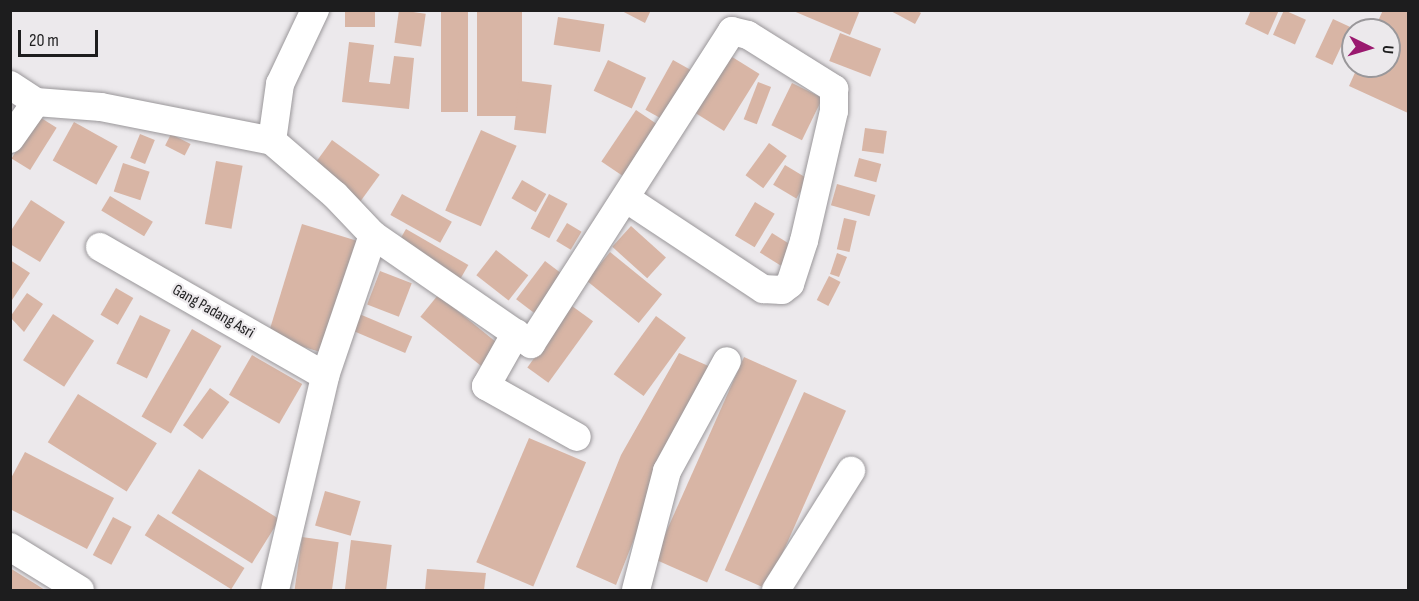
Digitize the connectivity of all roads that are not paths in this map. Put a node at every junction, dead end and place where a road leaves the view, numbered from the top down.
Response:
1 (315, 10) edge
2 (10, 85) edge
3 (36, 102) junction
4 (10, 139) edge
5 (272, 141) junction
6 (627, 199) junction
7 (373, 235) junction
8 (100, 247) dead end
9 (516, 333) junction
10 (727, 360) dead end
11 (325, 376) junction
12 (577, 437) dead end
13 (851, 471) dead end
14 (10, 547) edge
15 (80, 591) edge
16 (275, 591) edge
17 (636, 591) edge
18 (776, 591) edge

1 - 5 street
2 - 3 street
3 - 4 street
3 - 5 street
5 - 7 street
6 - 6 street
6 - 9 street
7 - 9 street
7 - 11 street
8 - 11 street, Gang Padang Asri
9 - 12 street
10 - 17 street
11 - 16 street
13 - 18 street
14 - 15 street

